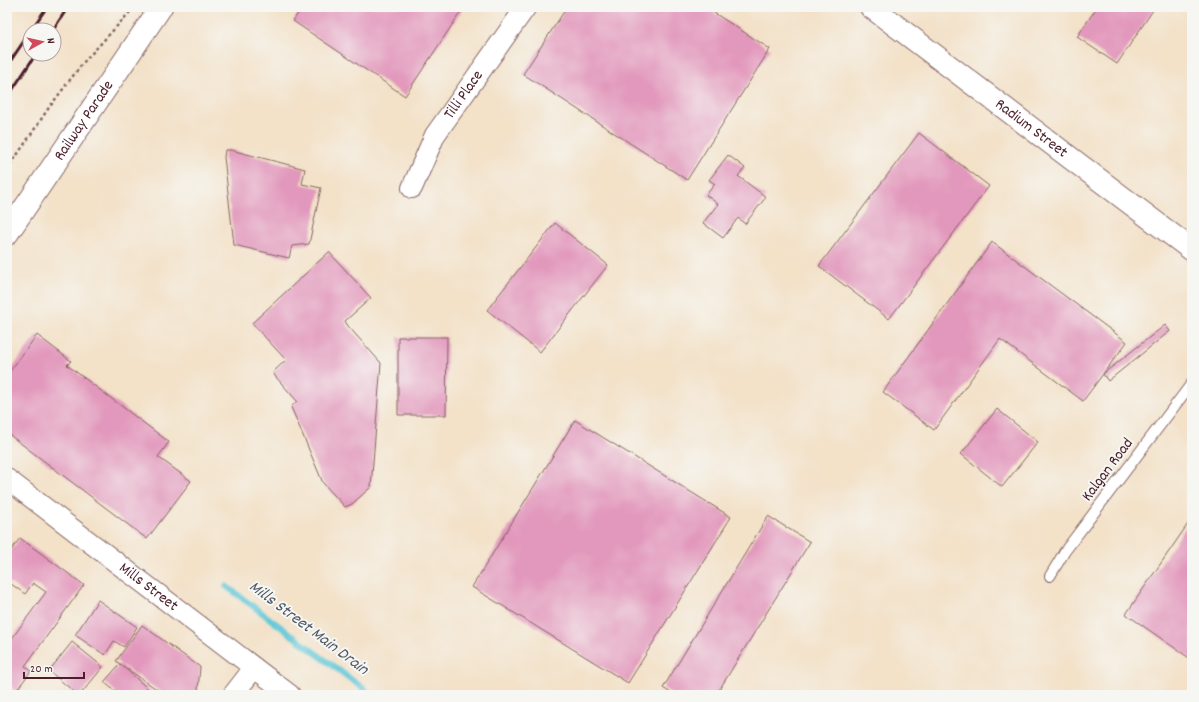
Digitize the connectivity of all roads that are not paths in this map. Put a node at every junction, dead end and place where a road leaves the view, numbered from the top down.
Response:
1 (161, 7) edge
2 (526, 7) edge
3 (871, 7) edge
4 (412, 188) dead end
5 (7, 234) edge
6 (1192, 250) edge
7 (1192, 383) edge
8 (7, 479) edge
9 (1050, 576) dead end
10 (254, 668) junction
11 (233, 695) edge
12 (290, 695) edge

1 - 5 street, Railway Parade
2 - 4 street, Tilli Place
3 - 6 street, Radium Street
7 - 9 lane, Kalgan Road
8 - 10 street, Mills Street
10 - 11 street
10 - 12 street, Mills Street

